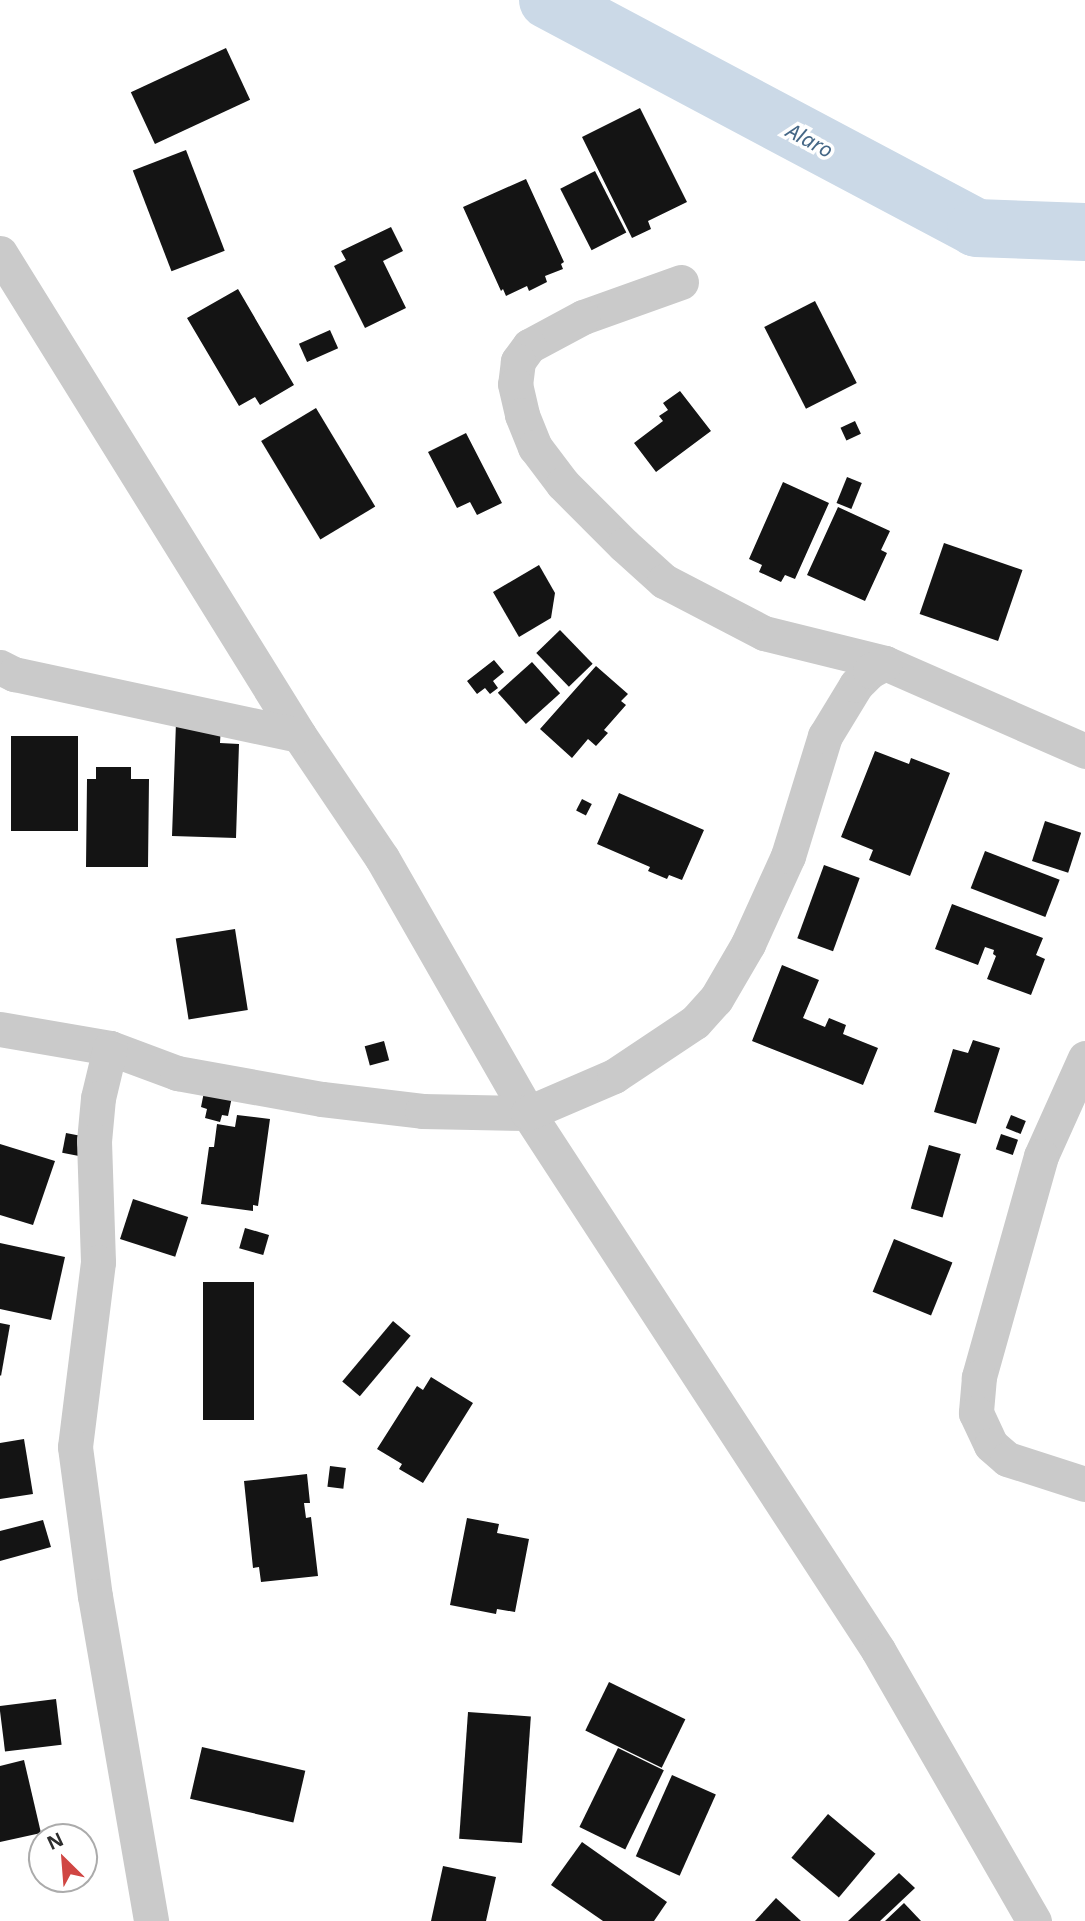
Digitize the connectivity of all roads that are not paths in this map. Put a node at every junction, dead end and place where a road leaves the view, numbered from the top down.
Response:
1 (0, 253) edge
2 (681, 282) dead end
3 (885, 663) junction
4 (0, 667) edge
5 (299, 735) junction
6 (1085, 751) edge
7 (0, 1029) edge
8 (110, 1048) junction
9 (1085, 1059) edge
10 (528, 1113) junction
11 (1085, 1484) edge
12 (151, 1921) edge
13 (1034, 1921) edge

1 - 5 street
2 - 3 street
3 - 6 street
3 - 10 street
4 - 5 street
5 - 10 street
7 - 8 street
8 - 10 street
8 - 12 street
9 - 11 street
10 - 13 street

